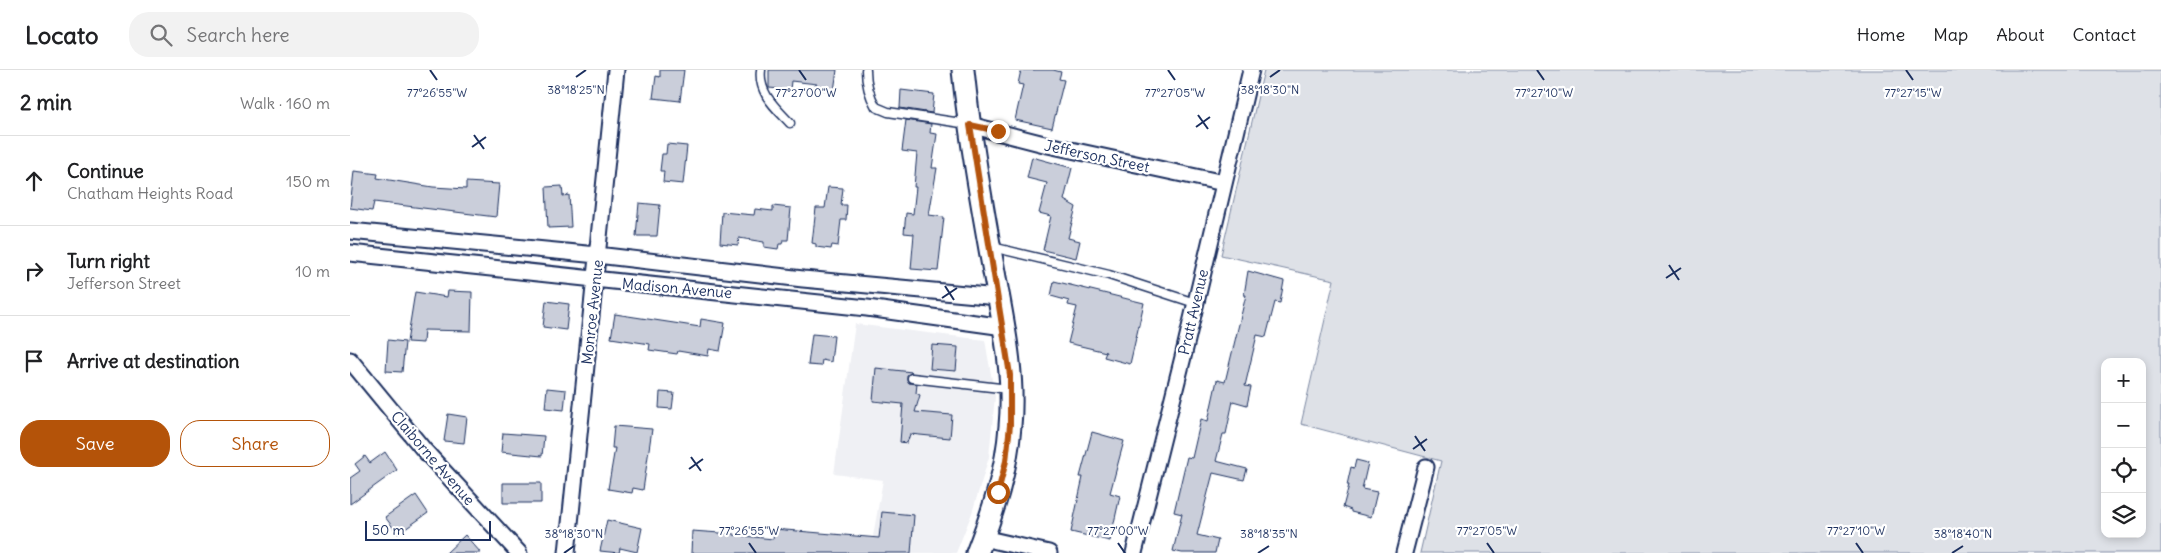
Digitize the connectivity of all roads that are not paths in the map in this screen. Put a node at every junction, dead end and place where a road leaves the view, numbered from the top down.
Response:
1 (616, 70) edge
2 (760, 70) edge
3 (866, 70) edge
4 (964, 70) edge
5 (1250, 70) edge
6 (790, 123) dead end
7 (970, 125) junction
8 (1224, 183) junction
9 (350, 231) edge
10 (990, 247) junction
11 (350, 253) edge
12 (597, 256) junction
13 (595, 280) junction
14 (998, 297) junction
15 (1195, 303) junction
16 (1004, 327) junction
17 (350, 360) edge
18 (912, 378) dead end
19 (1011, 389) junction
20 (1426, 467) dead end
21 (980, 545) edge
22 (519, 553) edge
23 (567, 553) edge
24 (1049, 553) edge
25 (1134, 553) edge
26 (1404, 553) edge

1 - 12 street, Monroe Avenue
2 - 6 lane
3 - 7 lane
4 - 7 main road
5 - 8 street, Pratt Avenue
7 - 8 street, Jefferson Street
7 - 10 main road
8 - 15 street, Pratt Avenue
9 - 12 street, Madison Avenue
10 - 14 main road
10 - 15 lane
11 - 13 street, Madison Avenue
12 - 13 street, Monroe Avenue
12 - 14 street, Madison Avenue
13 - 16 street, Madison Avenue
13 - 23 street, Monroe Avenue
14 - 16 main road
15 - 25 street, Pratt Avenue
16 - 19 main road
17 - 22 street, Claiborne Avenue
18 - 19 lane
19 - 21 main road
20 - 26 street
21 - 24 street

